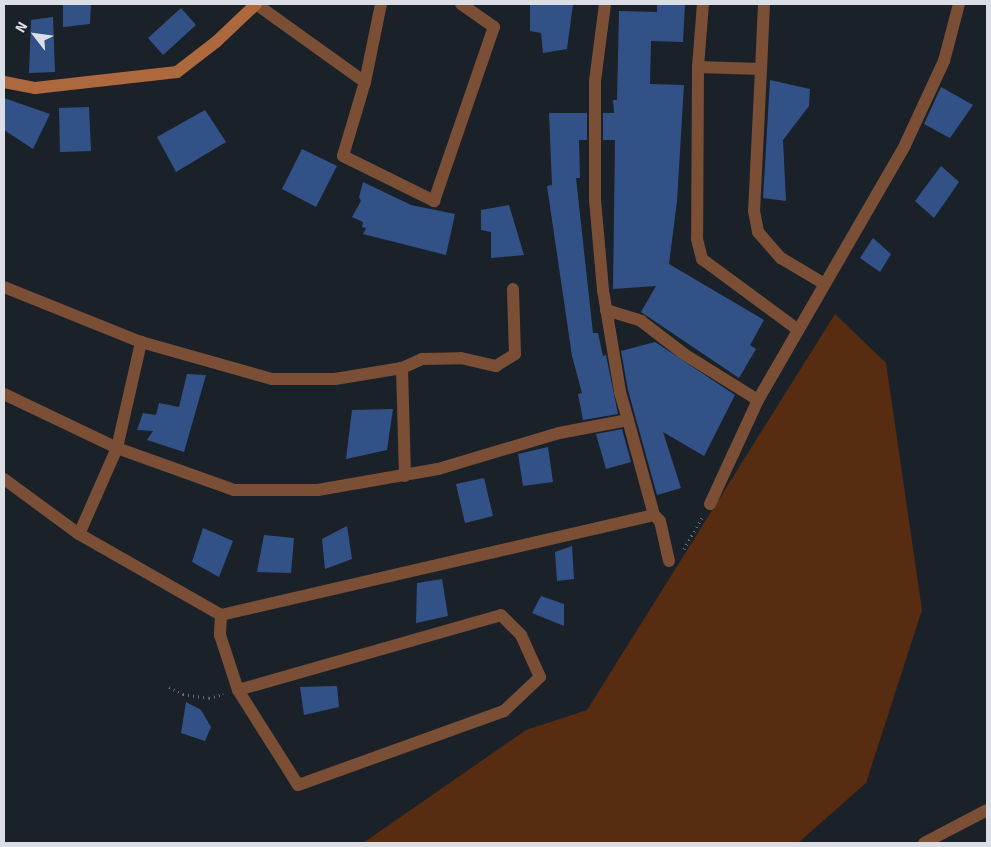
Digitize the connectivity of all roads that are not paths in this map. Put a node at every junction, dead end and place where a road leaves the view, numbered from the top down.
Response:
1 (256, 4) edge
2 (381, 4) edge
3 (461, 4) edge
4 (605, 4) edge
5 (704, 4) edge
6 (764, 4) edge
7 (960, 4) edge
8 (698, 67) junction
9 (761, 69) junction
10 (4, 82) edge
11 (365, 82) junction
12 (823, 283) junction
13 (4, 287) edge
14 (512, 289) dead end
15 (606, 310) junction
16 (797, 329) junction
17 (141, 342) junction
18 (402, 368) junction
19 (4, 394) edge
20 (758, 400) junction
21 (628, 420) junction
22 (117, 448) junction
23 (405, 476) junction
24 (4, 478) edge
25 (710, 504) road end
26 (654, 515) junction
27 (79, 534) junction
28 (669, 561) road end
29 (221, 615) junction
30 (238, 690) junction
31 (987, 810) edge
32 (924, 843) edge

1 - 10 main road
1 - 11 street
2 - 11 street
3 - 11 street
4 - 15 street
5 - 8 street
6 - 9 street
7 - 12 street
8 - 9 street
8 - 16 street
9 - 12 street
12 - 16 street
13 - 17 street
14 - 18 street
15 - 20 street
15 - 21 street
16 - 20 street
17 - 18 street
17 - 22 street
18 - 23 street
19 - 22 street
20 - 25 street
21 - 23 street
21 - 26 street
22 - 23 street
22 - 27 street
24 - 27 street
26 - 28 street
26 - 29 street
27 - 29 street
29 - 30 street
30 - 30 street
31 - 32 street

